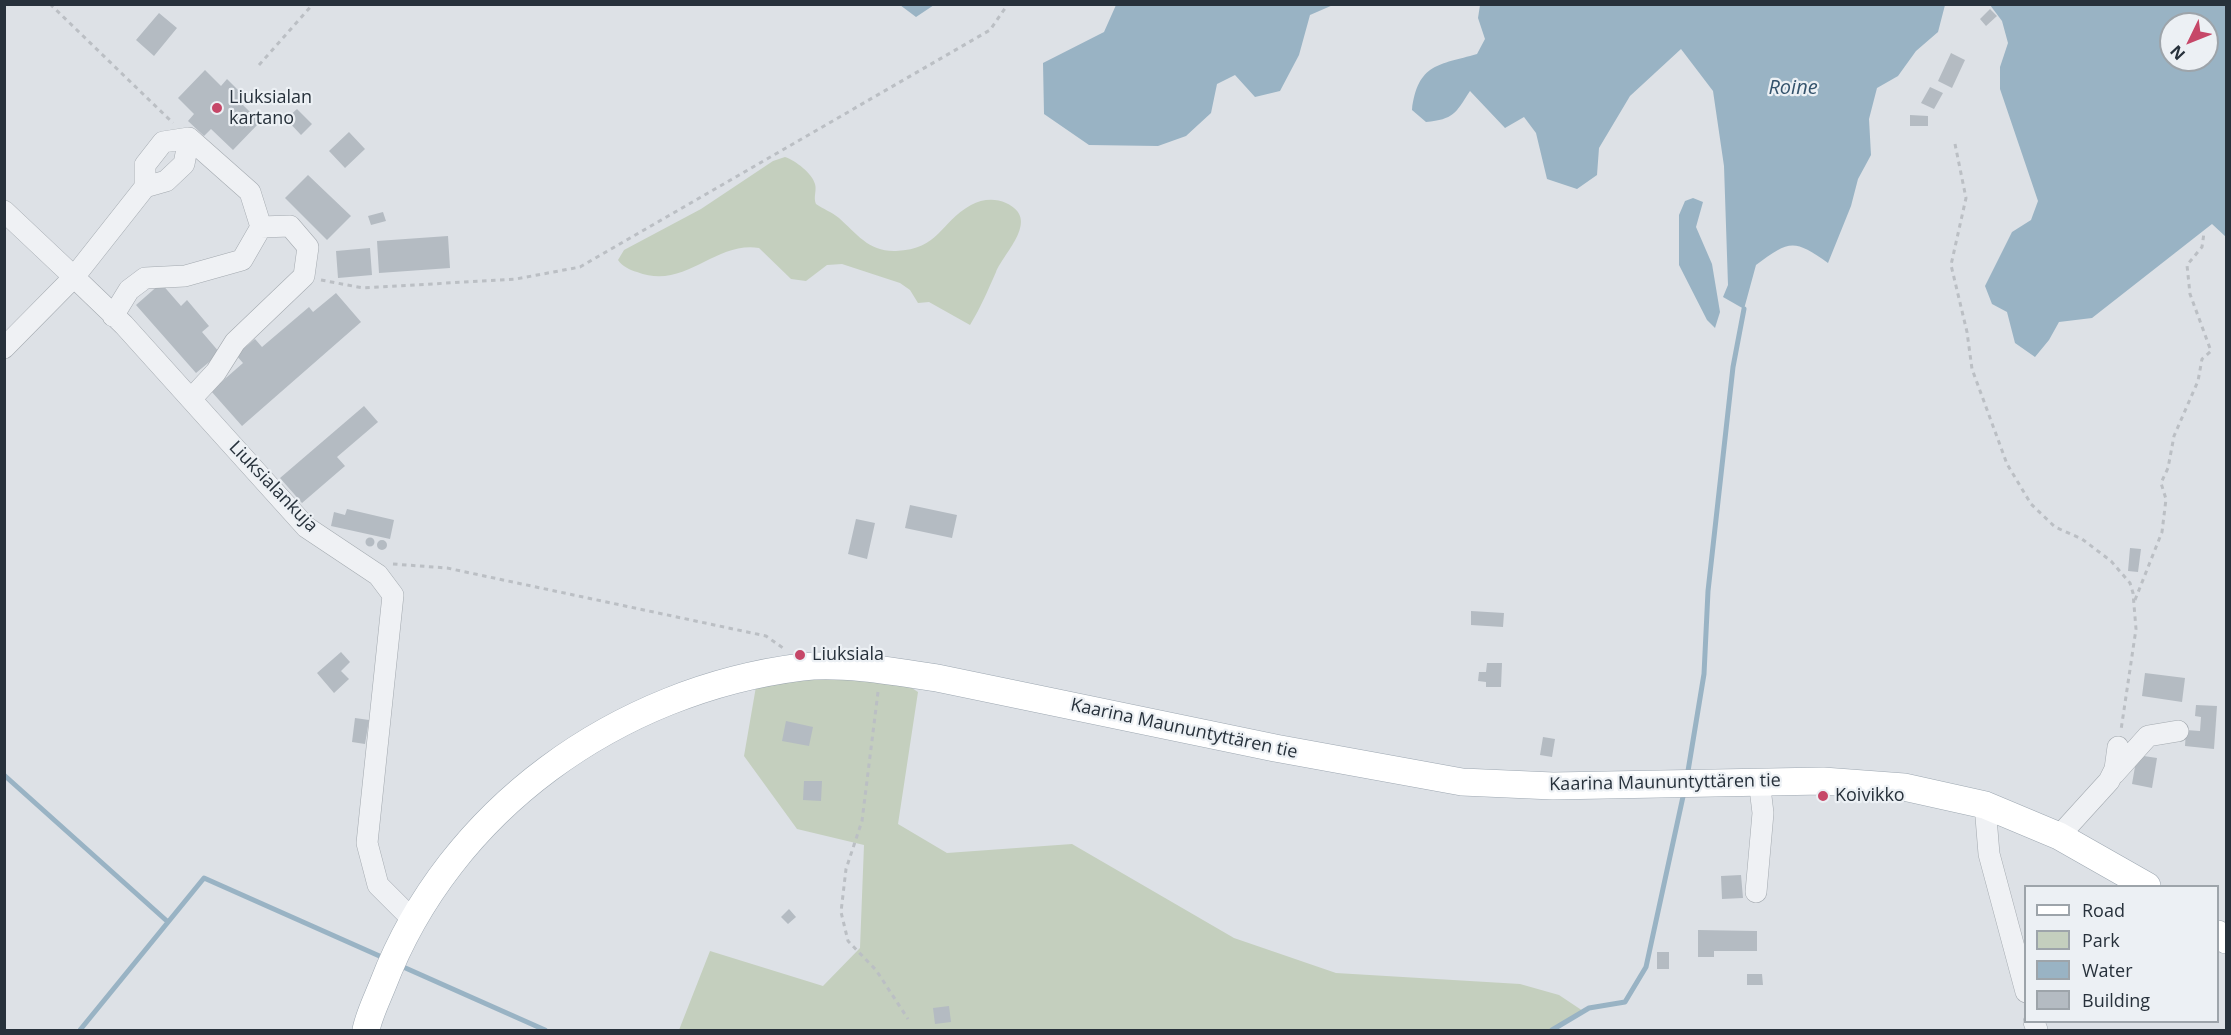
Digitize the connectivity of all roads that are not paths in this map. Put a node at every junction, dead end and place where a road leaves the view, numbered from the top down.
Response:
1 (189, 138) junction
2 (145, 187) junction
3 (4, 211) edge
4 (261, 227) junction
5 (74, 277) junction
6 (113, 316) junction
7 (4, 348) edge
8 (191, 399) junction
9 (2178, 731) dead end
10 (2118, 747) road end
11 (2111, 776) junction
12 (1759, 780) junction
13 (1986, 806) junction
14 (2059, 836) junction
15 (2145, 885) edge
16 (1756, 892) dead end
17 (412, 920) junction
18 (2024, 988) edge
19 (366, 1030) edge

1 - 2 street
1 - 2 street
1 - 4 street
2 - 5 street
3 - 5 street, Liuksialankuja
4 - 6 street
4 - 8 street
5 - 6 street, Liuksialankuja
5 - 7 street
6 - 8 street, Liuksialankuja
8 - 17 street, Liuksialankuja
9 - 11 street
10 - 11 street
11 - 14 street
12 - 13 main road, Kaarina Maununtyttären tie
12 - 16 street
12 - 17 main road, Kaarina Maununtyttären tie
13 - 14 main road, Kaarina Maununtyttären tie
13 - 18 street
14 - 15 main road, Kaarina Maununtyttären tie
17 - 19 main road, Kaarina Maununtyttären tie

